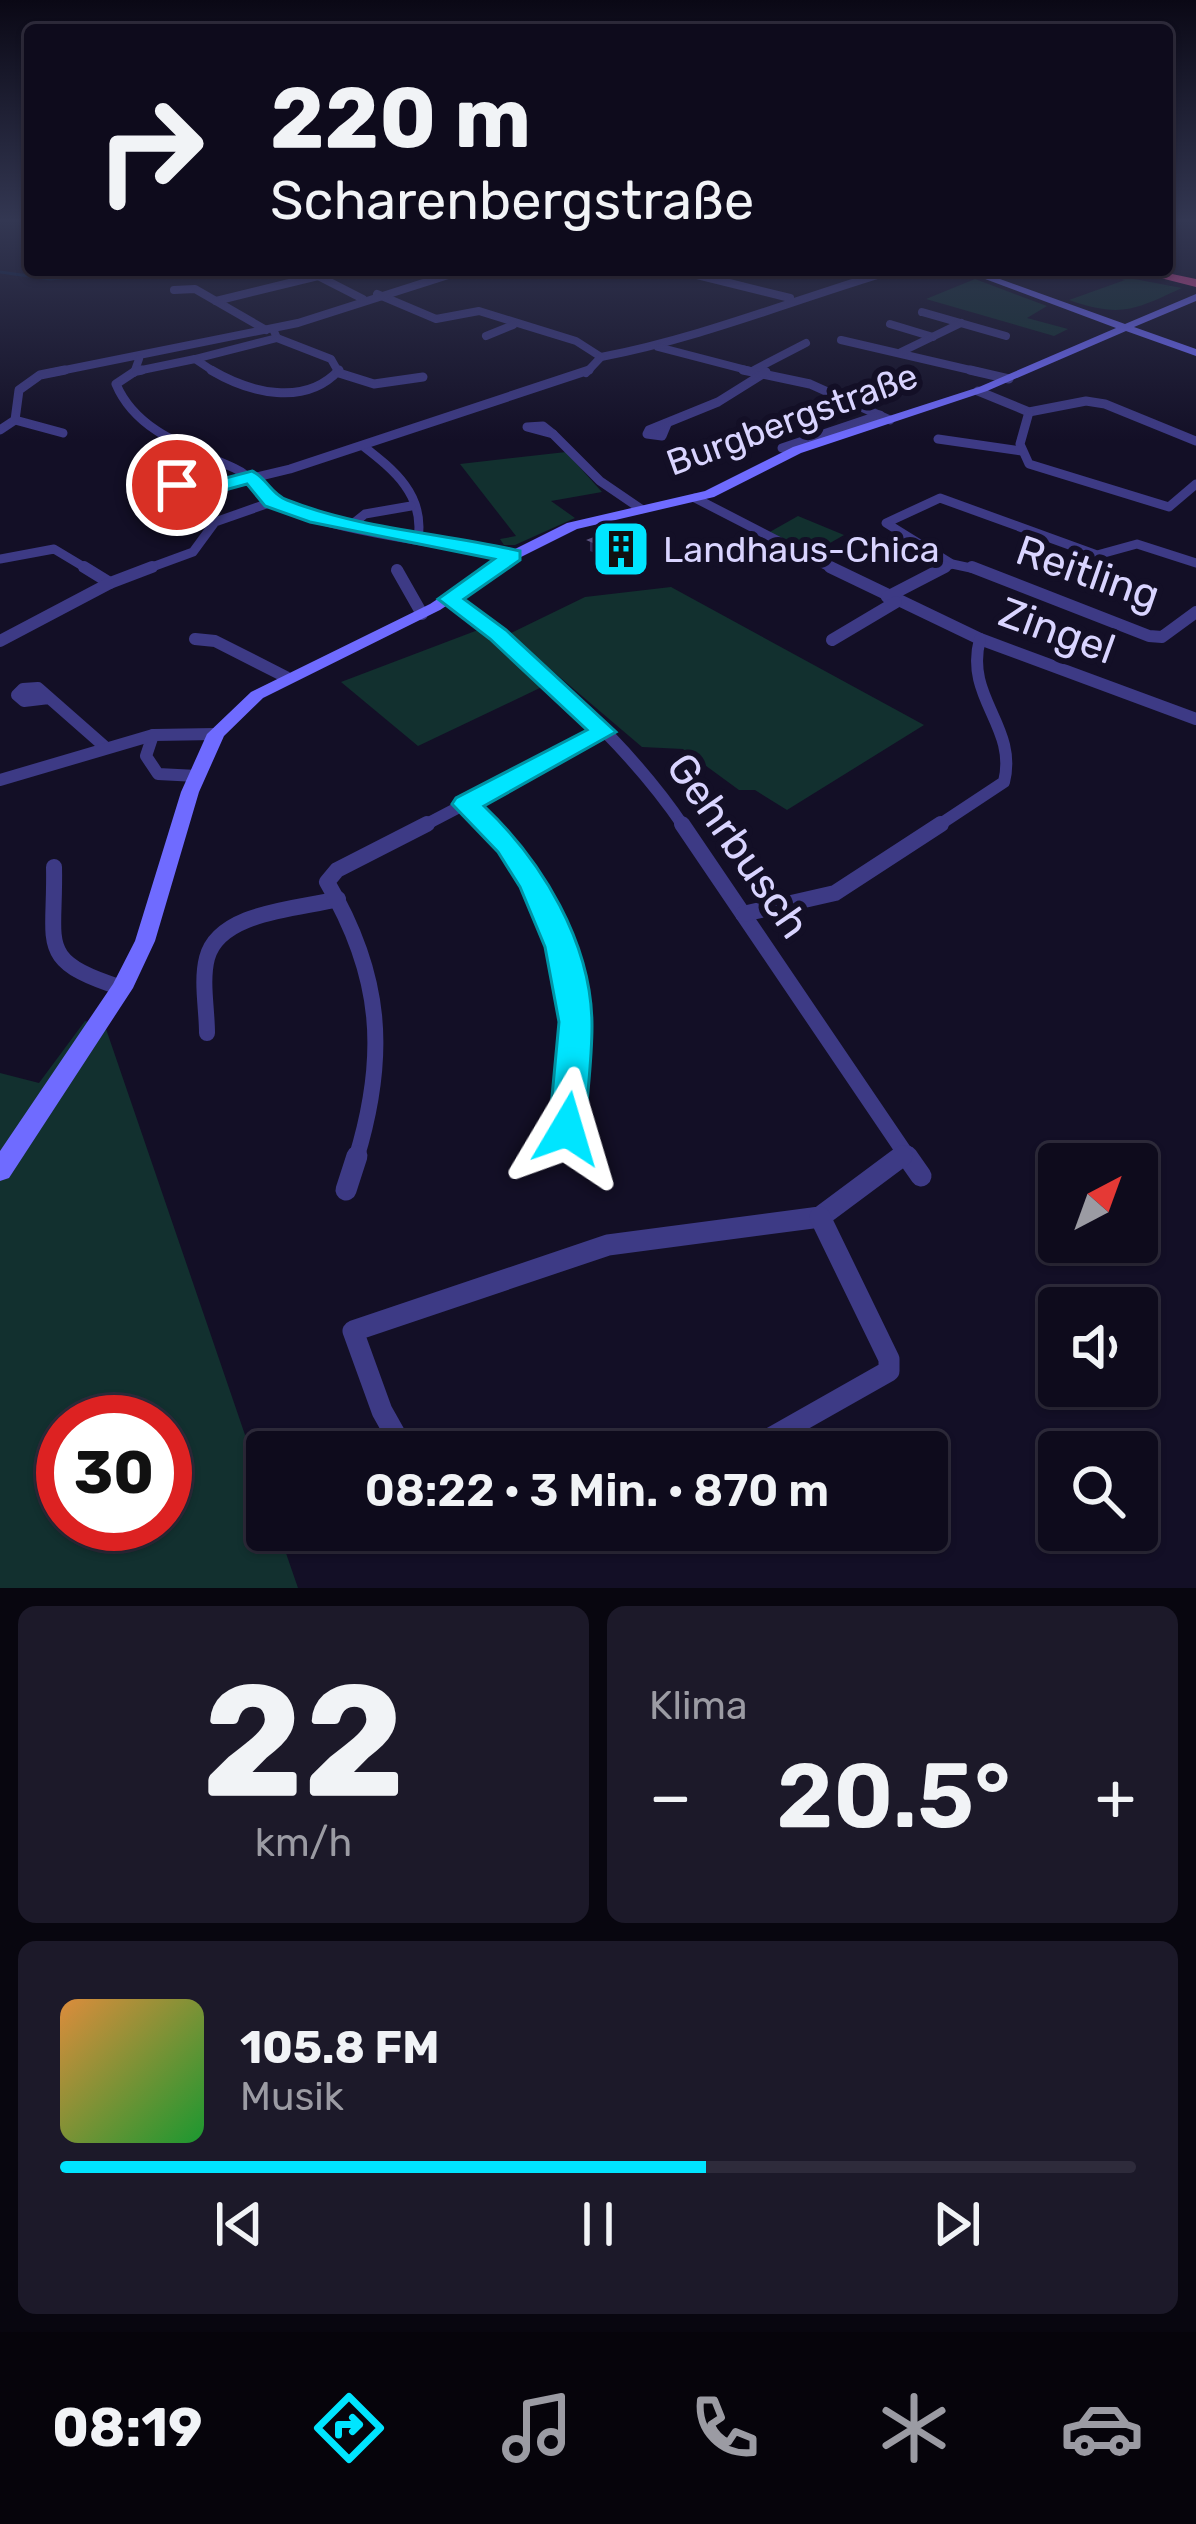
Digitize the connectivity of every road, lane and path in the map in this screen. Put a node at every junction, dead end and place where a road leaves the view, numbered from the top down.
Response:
1 (203, 293) edge
2 (248, 293) edge
3 (351, 293) edge
4 (380, 293) edge
5 (770, 293) edge
6 (814, 293) edge
7 (1030, 293) edge
8 (377, 294) junction
9 (1196, 297) edge
10 (363, 299) junction
11 (794, 299) junction
12 (216, 301) junction
13 (922, 311) dead end
14 (1082, 312) junction
15 (1152, 317) junction
16 (1097, 318) junction
17 (961, 323) junction
18 (890, 324) dead end
19 (513, 325) junction
20 (1127, 328) junction
21 (272, 332) junction
22 (486, 336) dead end
23 (1006, 336) dead end
24 (1109, 336) junction
25 (933, 337) junction
26 (841, 340) dead end
27 (806, 343) dead end
28 (1166, 343) junction
29 (658, 347) junction
30 (901, 352) junction
31 (1196, 353) edge
32 (597, 356) junction
33 (195, 359) junction
34 (138, 365) junction
35 (760, 371) junction
36 (339, 374) junction
37 (423, 377) dead end
38 (1010, 379) junction
39 (978, 391) junction
40 (1029, 412) junction
41 (885, 417) junction
42 (15, 420) junction
43 (667, 424) dead end
44 (0, 430) edge
45 (63, 433) dead end
46 (555, 435) dead end
47 (938, 440) dead end
48 (1196, 441) edge
49 (363, 446) junction
50 (1022, 452) junction
51 (252, 476) junction
52 (1196, 484) edge
53 (177, 485) dead end
54 (695, 499) junction
55 (272, 502) junction
56 (411, 506) junction
57 (641, 509) junction
58 (350, 526) junction
59 (418, 539) junction
60 (512, 556) junction
61 (0, 559) edge
62 (1196, 563) edge
63 (952, 564) junction
64 (397, 570) dead end
65 (110, 583) junction
66 (449, 599) junction
67 (891, 600) junction
68 (1196, 612) edge
69 (422, 614) junction
70 (196, 639) dead end
71 (980, 639) junction
72 (832, 640) dead end
73 (0, 641) edge
74 (286, 677) junction
75 (49, 698) dead end
76 (1196, 719) edge
77 (603, 732) junction
78 (216, 734) junction
79 (153, 735) junction
80 (104, 746) junction
81 (197, 776) junction
82 (0, 780) edge
83 (466, 804) junction
84 (54, 867) dead end
85 (338, 899) junction
86 (743, 914) junction
87 (122, 988) junction
88 (207, 1033) dead end
89 (567, 1129) dead end
90 (906, 1153) junction
91 (0, 1171) edge
92 (921, 1176) dead end
93 (346, 1190) dead end
94 (820, 1217) junction
95 (393, 1431) edge
96 (784, 1431) edge

1 - 12 street
2 - 12 street
3 - 10 street
4 - 8 street
5 - 11 street
6 - 11 street
7 - 14 street
8 - 10 street
8 - 19 street
9 - 15 street, Burgbergstraße
10 - 21 street
11 - 29 street
12 - 21 street
13 - 17 street
14 - 15 street
14 - 16 street
15 - 20 street, Burgbergstraße
15 - 28 street
16 - 20 street
16 - 24 street
17 - 23 street
17 - 25 street
18 - 25 street
19 - 22 street
19 - 32 street
20 - 24 street, Burgbergstraße
20 - 28 street
21 - 33 street
21 - 34 street
21 - 36 street
24 - 38 street, Burgbergstraße
25 - 30 street
26 - 30 street
27 - 35 street
28 - 31 street
29 - 32 street
29 - 35 street
30 - 38 street
32 - 49 street
33 - 34 street
33 - 36 street
34 - 42 street
34 - 51 street
35 - 41 street
35 - 43 street
36 - 37 street
38 - 39 street, Burgbergstraße
39 - 40 street
39 - 41 street, Burgbergstraße
40 - 48 street
40 - 50 street
41 - 54 street, Burgbergstraße
42 - 44 street
42 - 45 street
46 - 57 street
47 - 50 street
49 - 51 street
49 - 56 street
50 - 52 street
51 - 53 street
51 - 55 street
54 - 57 street, Burgbergstraße
54 - 67 street, Zingel
55 - 58 street
55 - 65 street
56 - 58 street
56 - 59 street
57 - 60 street, Burgbergstraße
58 - 59 street
59 - 60 street
60 - 66 street, Burgbergstraße
61 - 65 street
62 - 63 street, Reitling
63 - 67 street, Reitling
63 - 68 street, Reitling
64 - 69 street
65 - 73 street
66 - 69 street, Burgbergstraße
66 - 77 street, Gehrbusch
67 - 71 street, Zingel
67 - 72 street
69 - 74 street, Burgbergstraße
70 - 74 street
71 - 76 street, Zingel
71 - 86 street
74 - 78 street, Burgbergstraße
75 - 80 street
77 - 83 street
77 - 86 street, Gehrbusch
78 - 79 street
78 - 81 street, Burgbergstraße
79 - 80 street
79 - 81 street
80 - 82 street
81 - 87 street, Burgbergstraße
83 - 85 street
83 - 89 street
84 - 87 street
85 - 88 street
85 - 93 street
86 - 90 street, Gehrbusch
87 - 91 street, Burgbergstraße
90 - 92 street, Gehrbusch
90 - 94 street
94 - 95 street
94 - 96 street

